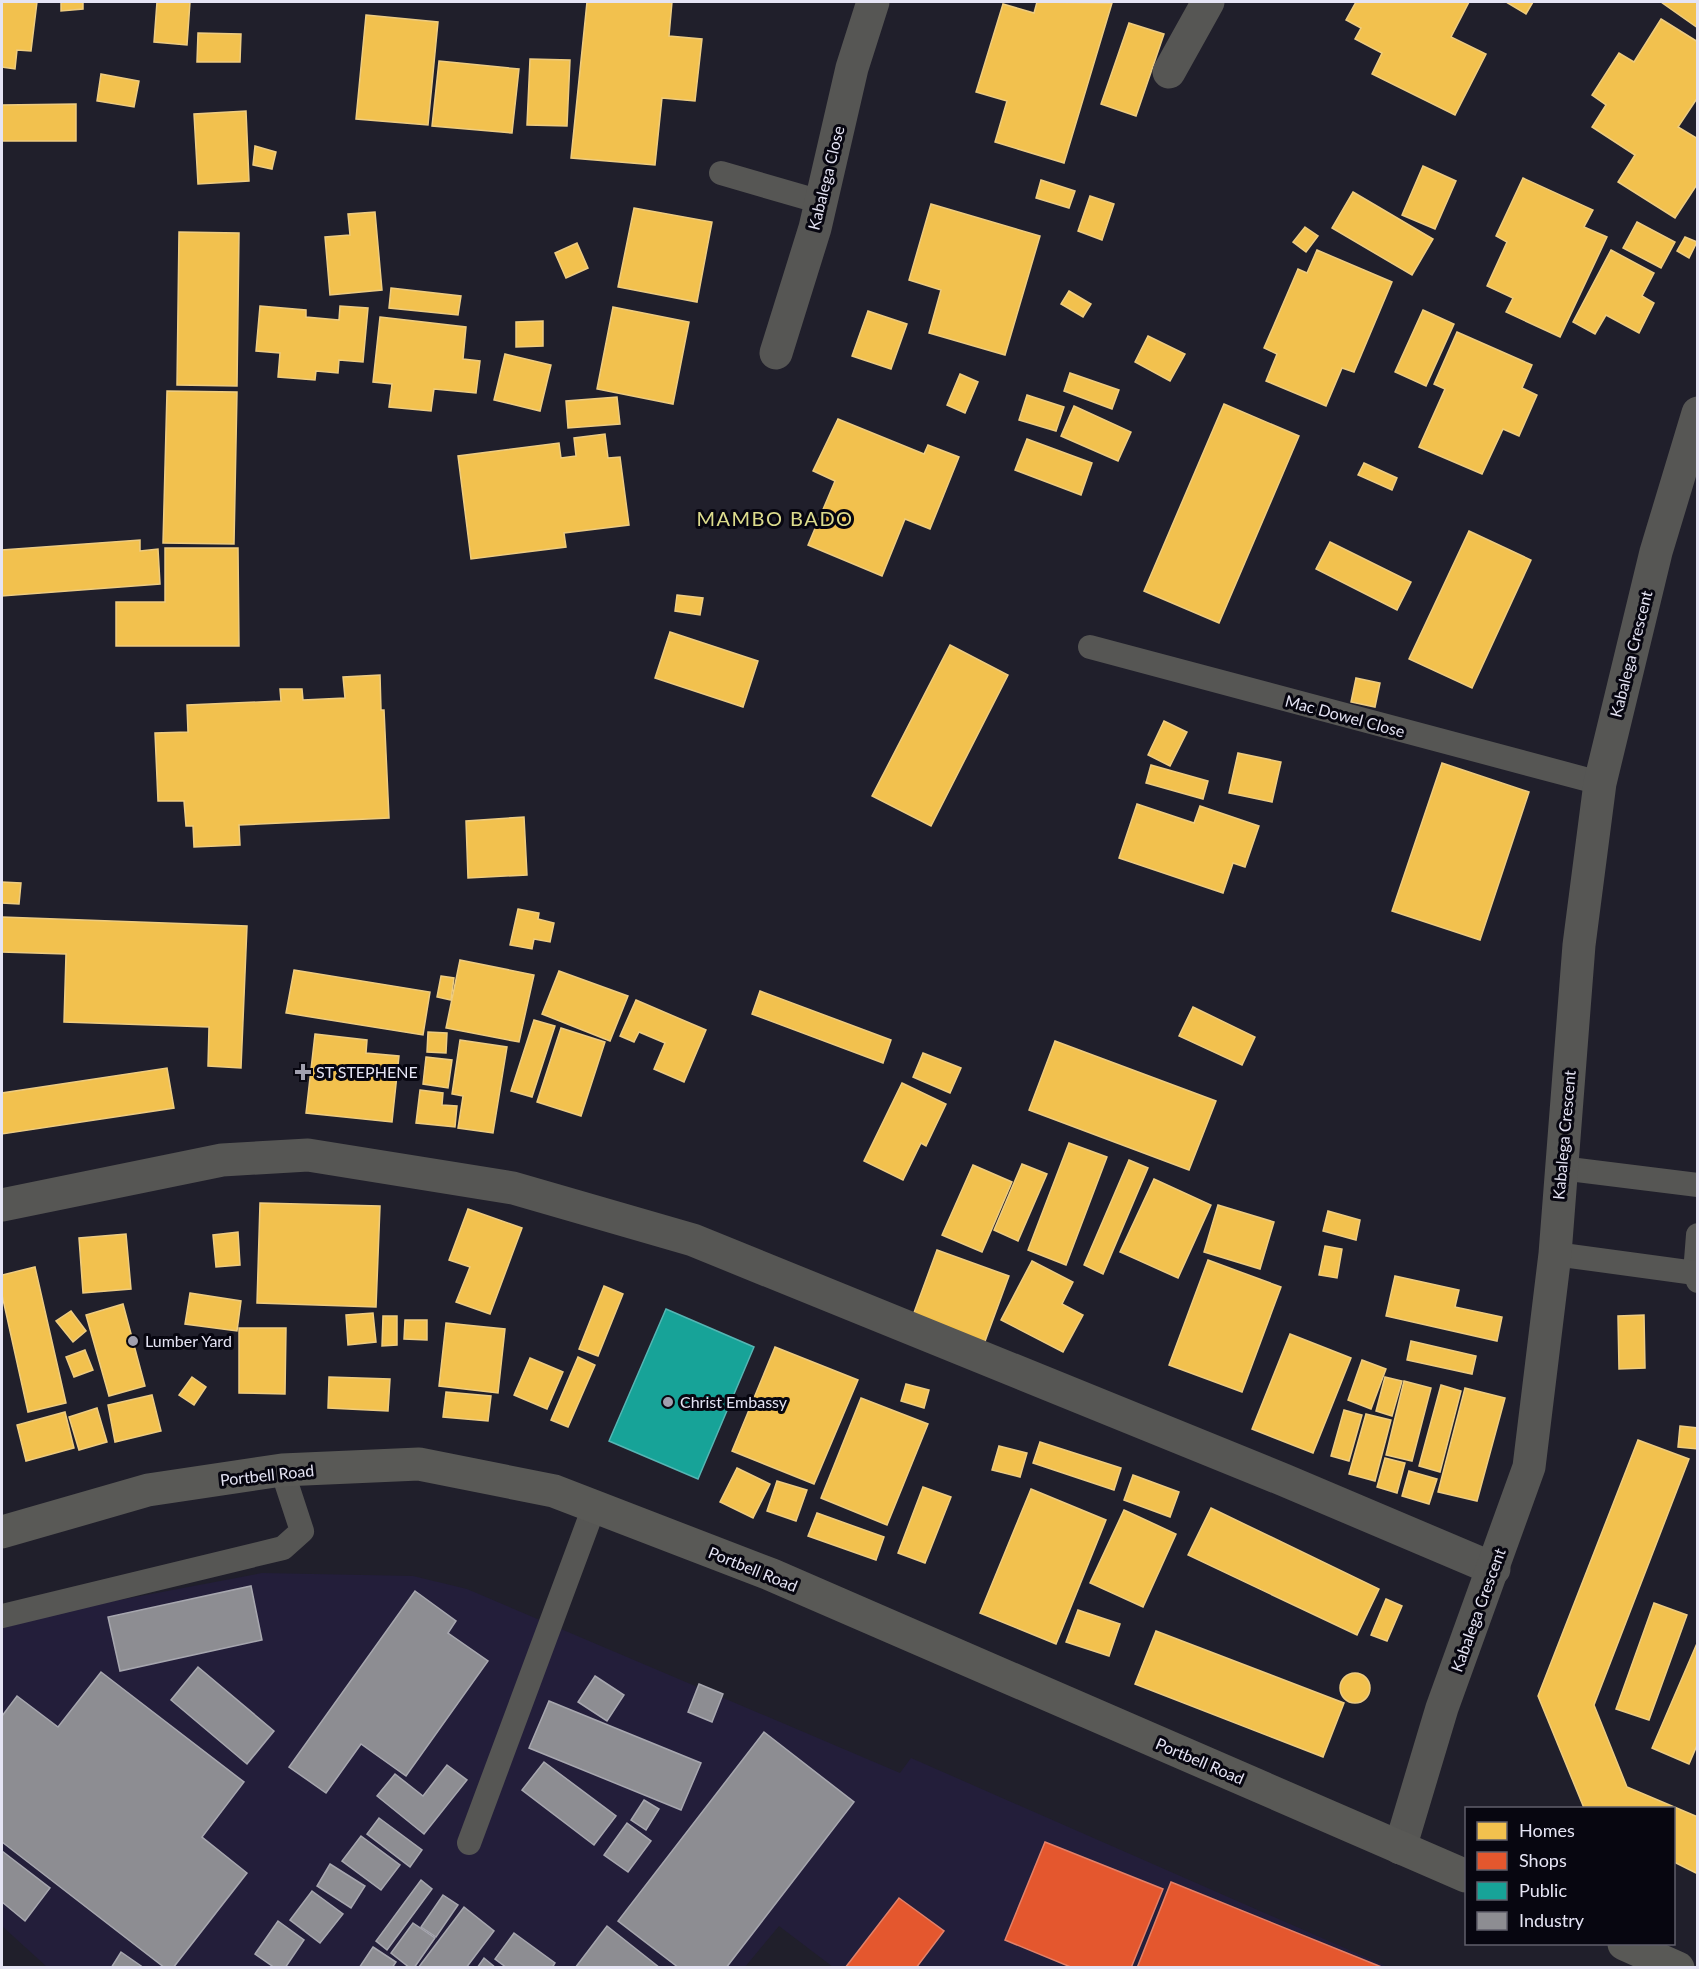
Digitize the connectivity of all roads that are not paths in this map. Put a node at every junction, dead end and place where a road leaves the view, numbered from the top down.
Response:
1 (873, 2) edge
2 (1208, 2) edge
3 (1169, 72) dead end
4 (721, 173) dead end
5 (821, 202) junction
6 (776, 353) dead end
7 (1698, 413) edge
8 (1090, 647) dead end
9 (1600, 783) junction
10 (1562, 1168) junction
11 (1698, 1185) edge
12 (2, 1205) edge
13 (1698, 1235) edge
14 (1555, 1254) junction
15 (1696, 1277) edge
16 (282, 1470) junction
17 (594, 1506) junction
18 (2, 1532) edge
19 (1494, 1569) junction
20 (2, 1616) edge
21 (469, 1843) dead end
22 (1400, 1848) junction
23 (1465, 1875) edge
24 (1626, 1945) edge
25 (1660, 1964) edge

1 - 5 street, Kabalega Close
2 - 3 street
4 - 5 lane
5 - 6 street, Kabalega Close
7 - 9 street, Kabalega Crescent
8 - 9 lane, Mac Dowel Close
9 - 10 street, Kabalega Crescent
10 - 11 lane
10 - 14 street, Kabalega Crescent
12 - 19 street
13 - 15 lane
14 - 15 lane
14 - 19 street, Kabalega Crescent
16 - 17 main road, Portbell Road
16 - 18 main road, Portbell Road
16 - 20 lane
17 - 21 lane
17 - 22 main road, Portbell Road
19 - 22 street, Kabalega Crescent
22 - 23 main road, Portbell Road
24 - 25 main road

